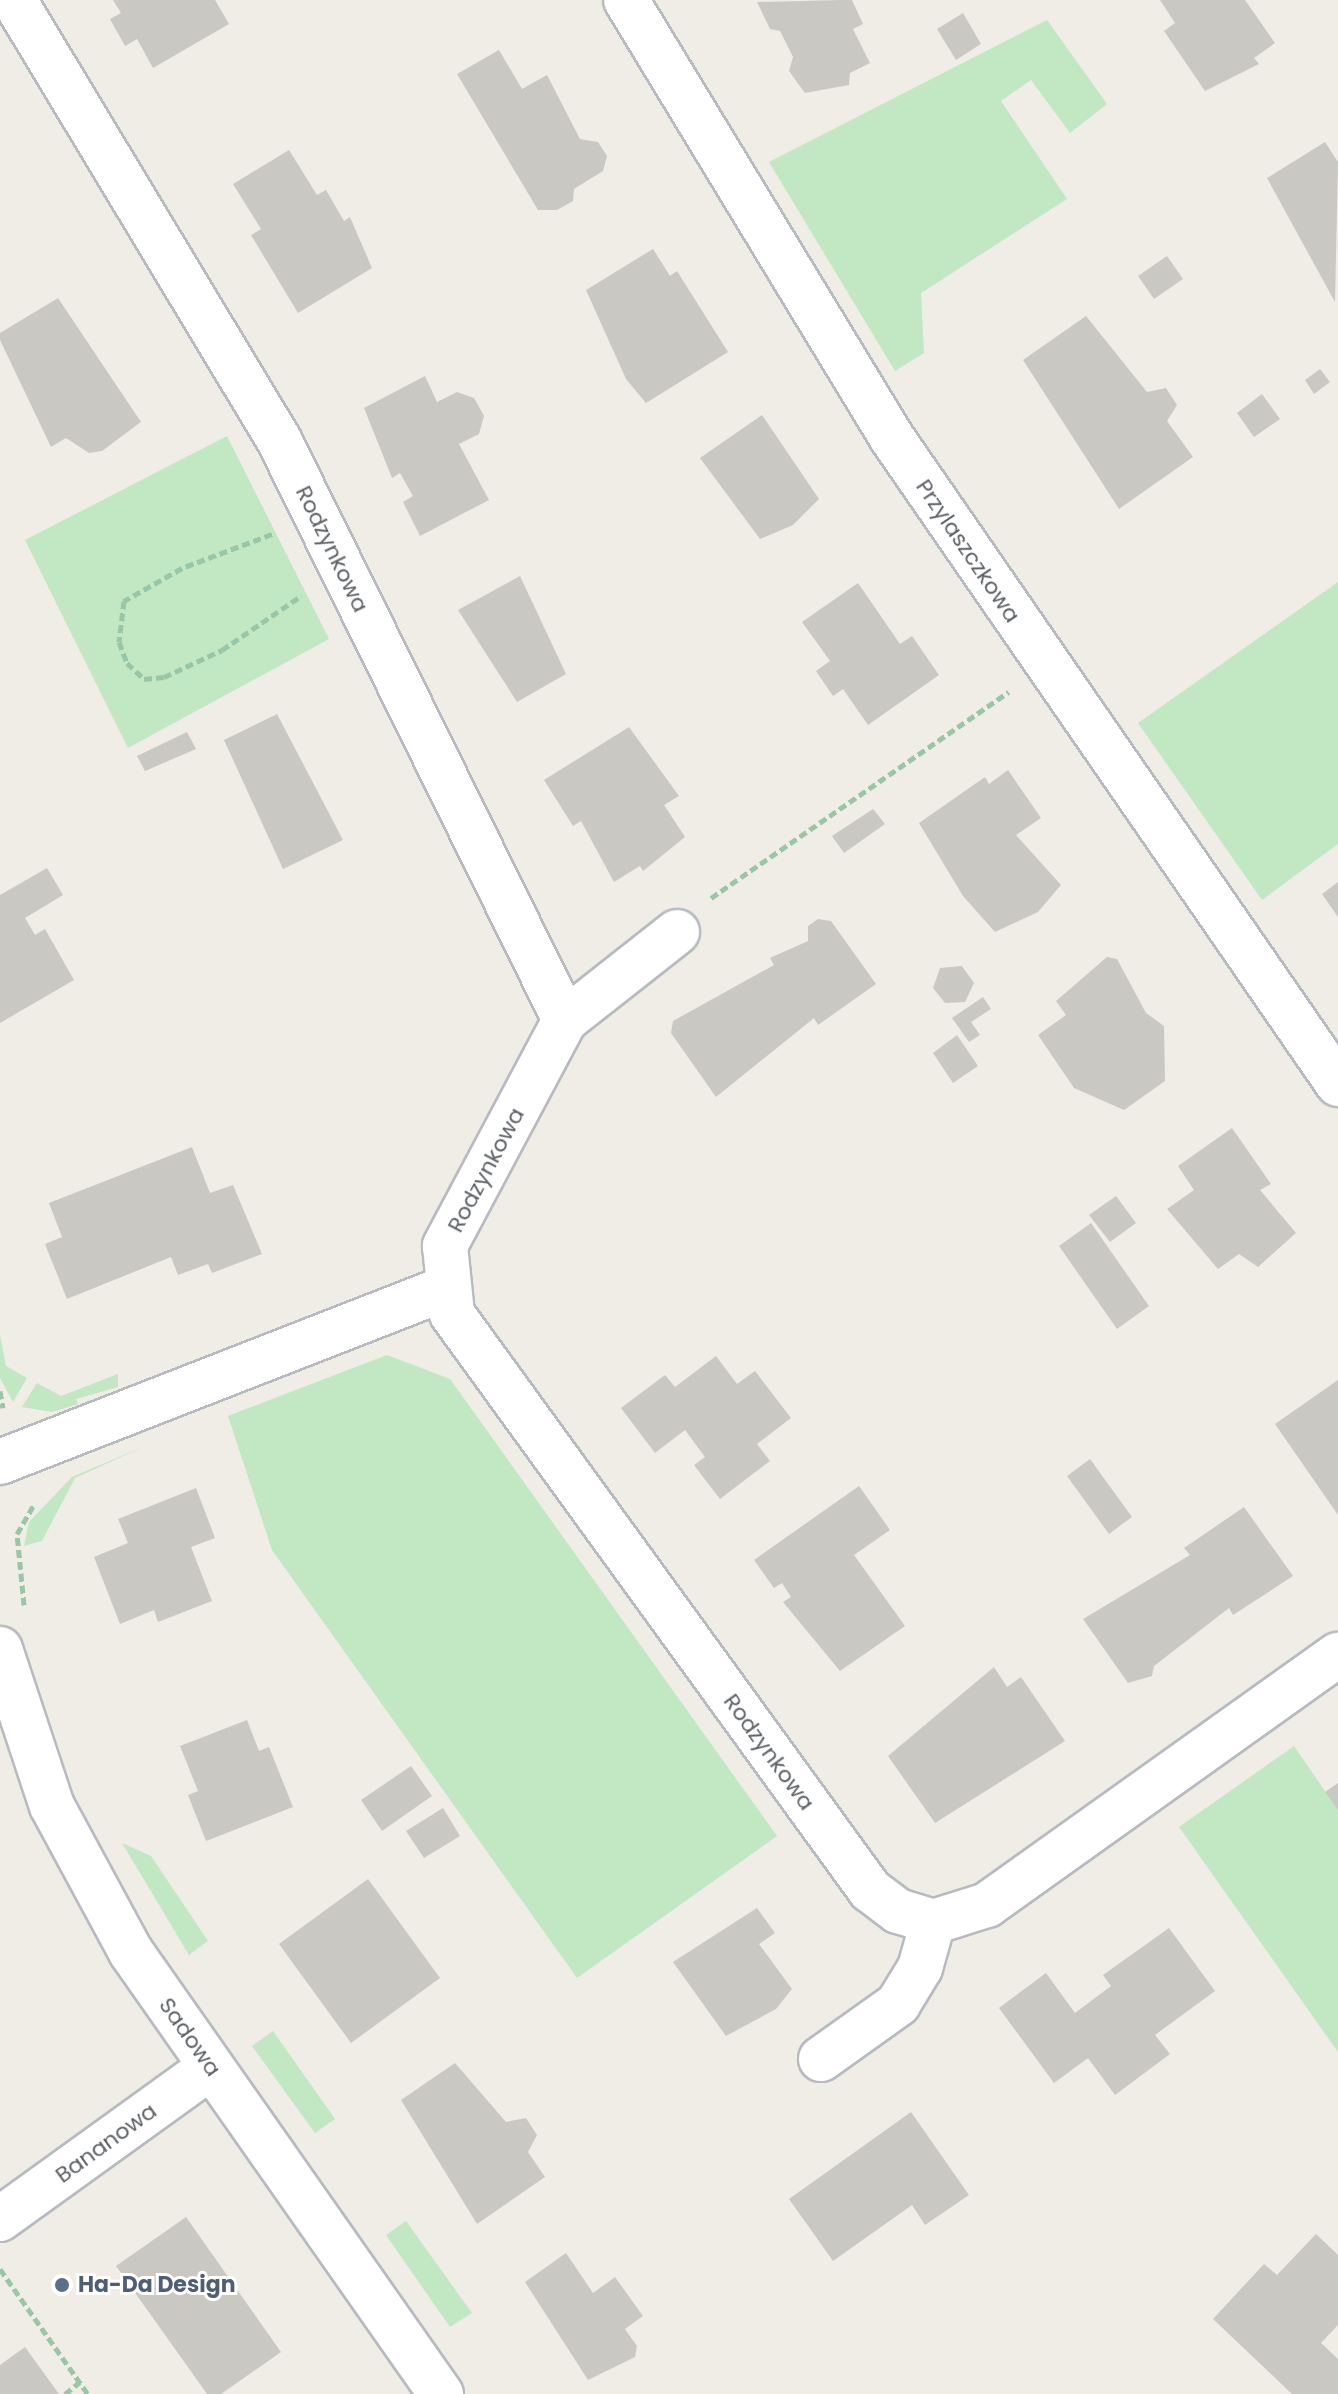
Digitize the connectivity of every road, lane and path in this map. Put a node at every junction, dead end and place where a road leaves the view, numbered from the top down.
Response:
1 (14, 0) edge
2 (626, 0) edge
3 (286, 527) dead end
4 (315, 586) dead end
5 (1047, 666) junction
6 (677, 932) joint
7 (565, 1020) junction
8 (1338, 1084) edge
9 (447, 1288) junction
10 (0, 1462) edge
11 (45, 1495) dead end
12 (26, 1612) dead end
13 (0, 1649) edge
14 (1338, 1655) edge
15 (933, 1922) junction
16 (821, 2059) dead end
17 (211, 2067) junction
18 (0, 2219) edge
19 (0, 2269) edge
20 (80, 2382) junction
21 (65, 2394) edge
22 (88, 2394) edge
23 (441, 2394) edge

1 - 7 street, Rodzynkowa
2 - 5 street, Przylaszczkowa
3 - 4 path
5 - 6 path
5 - 8 street, Przylaszczkowa
6 - 7 street
7 - 9 street, Rodzynkowa
9 - 10 street
9 - 15 street, Rodzynkowa
11 - 12 path
13 - 17 street, Sadowa
14 - 15 street
15 - 16 street
17 - 18 street, Bananowa
17 - 23 street, Sadowa
19 - 20 path
20 - 21 path
20 - 22 path

